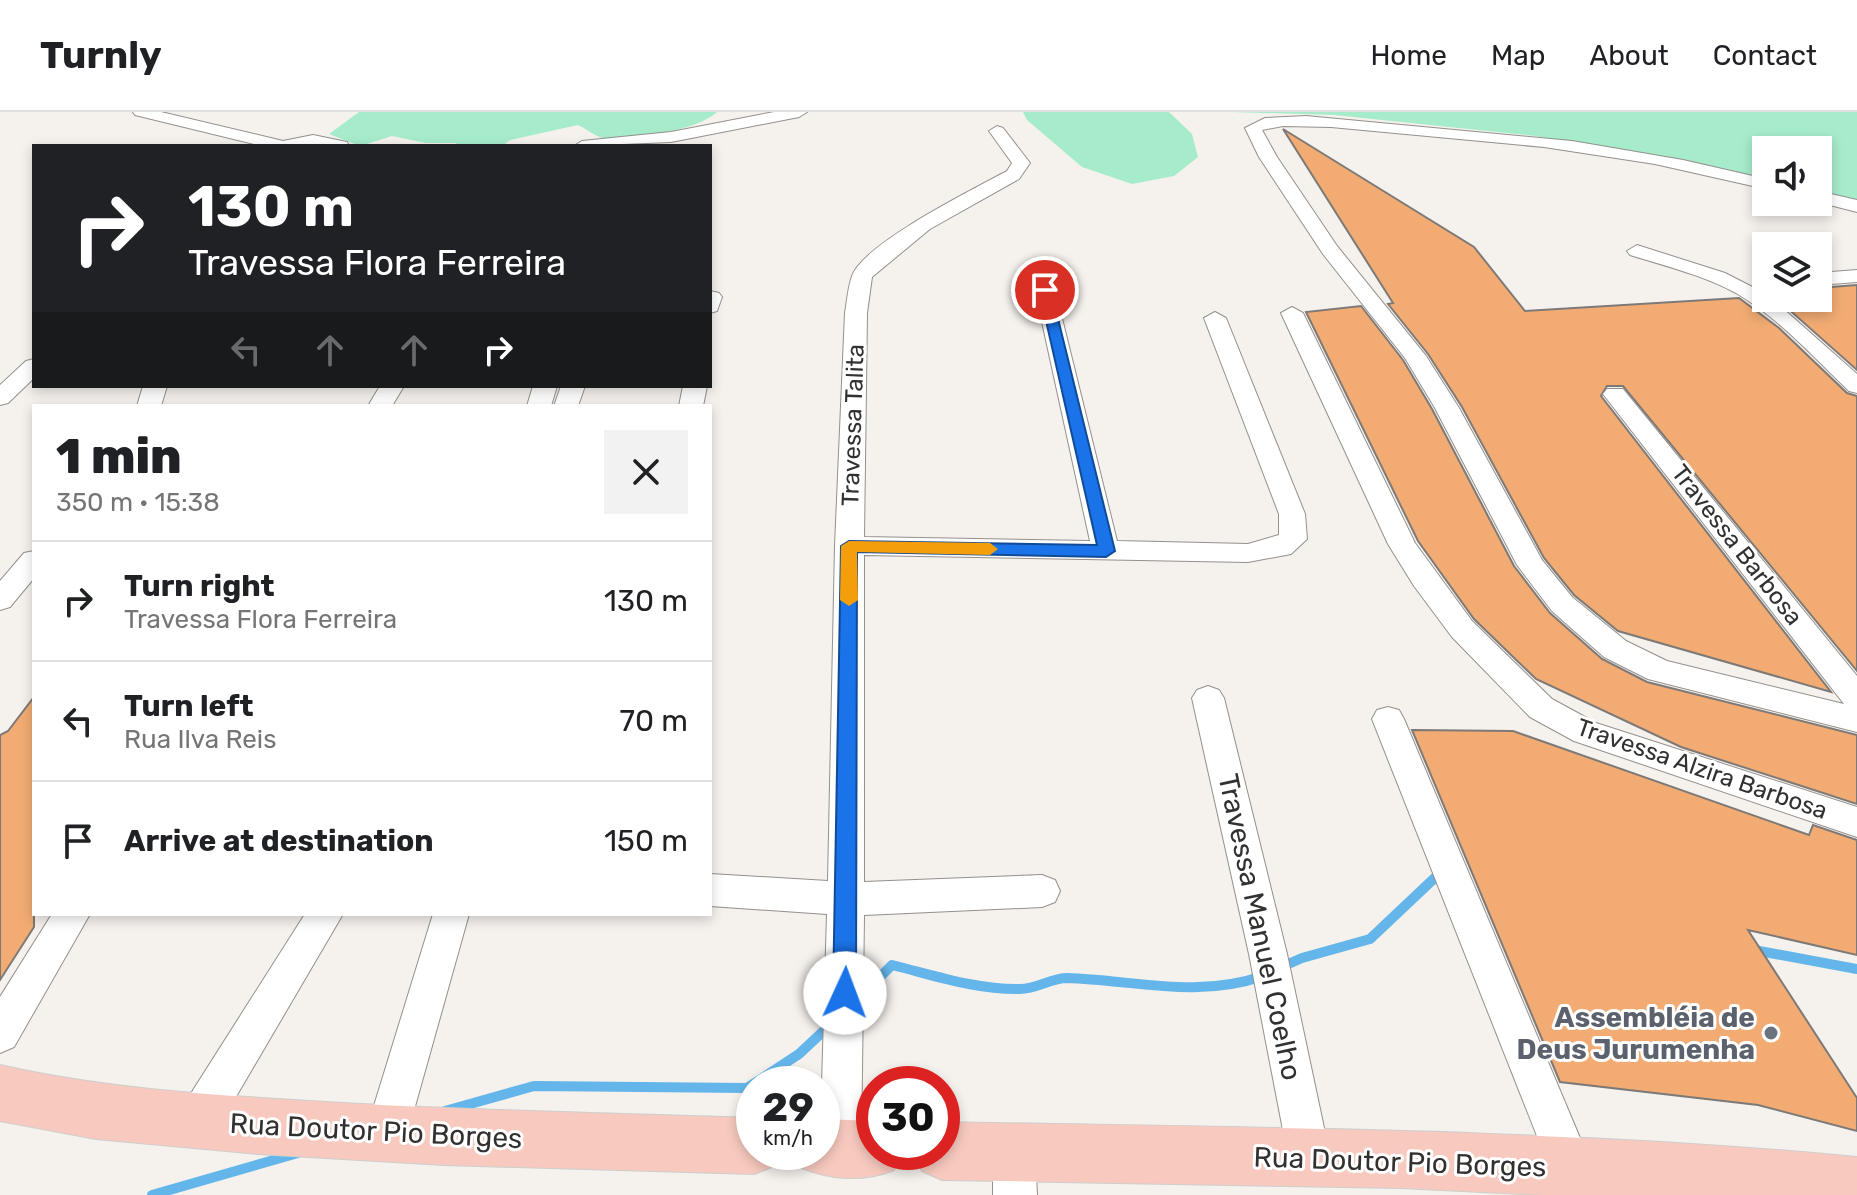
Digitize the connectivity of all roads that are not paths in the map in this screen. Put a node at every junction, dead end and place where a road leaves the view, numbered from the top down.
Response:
1 (141, 112) edge
2 (799, 112) edge
3 (997, 131) dead end
4 (275, 144) edge
5 (293, 144) edge
6 (332, 144) edge
7 (602, 144) edge
8 (1752, 181) edge
9 (1832, 200) edge
10 (1857, 206) edge
11 (1637, 251) dead end
12 (1857, 276) edge
13 (1832, 278) edge
14 (1752, 287) edge
15 (1742, 288) junction
16 (1045, 290) dead end
17 (1292, 313) dead end
18 (1215, 318) dead end
19 (32, 368) edge
20 (1857, 386) edge
21 (1615, 394) dead end
22 (0, 398) edge
23 (849, 546) junction
24 (1106, 551) junction
25 (32, 562) edge
26 (0, 600) edge
27 (1208, 698) dead end
28 (1857, 698) edge
29 (1388, 719) dead end
30 (1857, 720) edge
31 (1857, 822) edge
32 (712, 890) edge
33 (1042, 891) dead end
34 (848, 899) junction
35 (71, 916) edge
36 (324, 916) edge
37 (450, 916) edge
38 (0, 1033) edge
39 (0, 1093) edge
40 (198, 1121) junction
41 (386, 1135) junction
42 (736, 1145) edge
43 (845, 1149) edge
44 (1309, 1156) junction
45 (960, 1157) edge
46 (1571, 1169) junction
47 (1015, 1174) edge
48 (1401, 1177) edge
49 (1776, 1186) edge
50 (1857, 1186) edge

1 - 4 street
2 - 7 street
3 - 23 street, Travessa Talita
5 - 6 street
8 - 30 street
9 - 10 street
11 - 15 street
12 - 13 street
14 - 15 street
15 - 20 street
16 - 24 street
17 - 31 street, Travessa Alzira Barbosa
18 - 24 street
19 - 22 street
21 - 28 street, Travessa Barbosa
23 - 24 street
23 - 34 street, Travessa Talita
25 - 26 street
27 - 44 street, Travessa Manuel Coelho
29 - 46 street
32 - 34 street
33 - 34 street
34 - 43 street, Travessa Talita
35 - 38 street
36 - 40 street
37 - 41 street
39 - 40 main road, Rua Doutor Pio Borges
40 - 41 main road, Rua Doutor Pio Borges
41 - 42 main road, Rua Doutor Pio Borges
44 - 47 main road, Rua Doutor Pio Borges
44 - 48 main road, Rua Doutor Pio Borges
45 - 47 main road, Rua Doutor Pio Borges
46 - 48 main road, Rua Doutor Pio Borges
46 - 49 main road, Rua Doutor Pio Borges
49 - 50 main road, Rua Doutor Pio Borges

